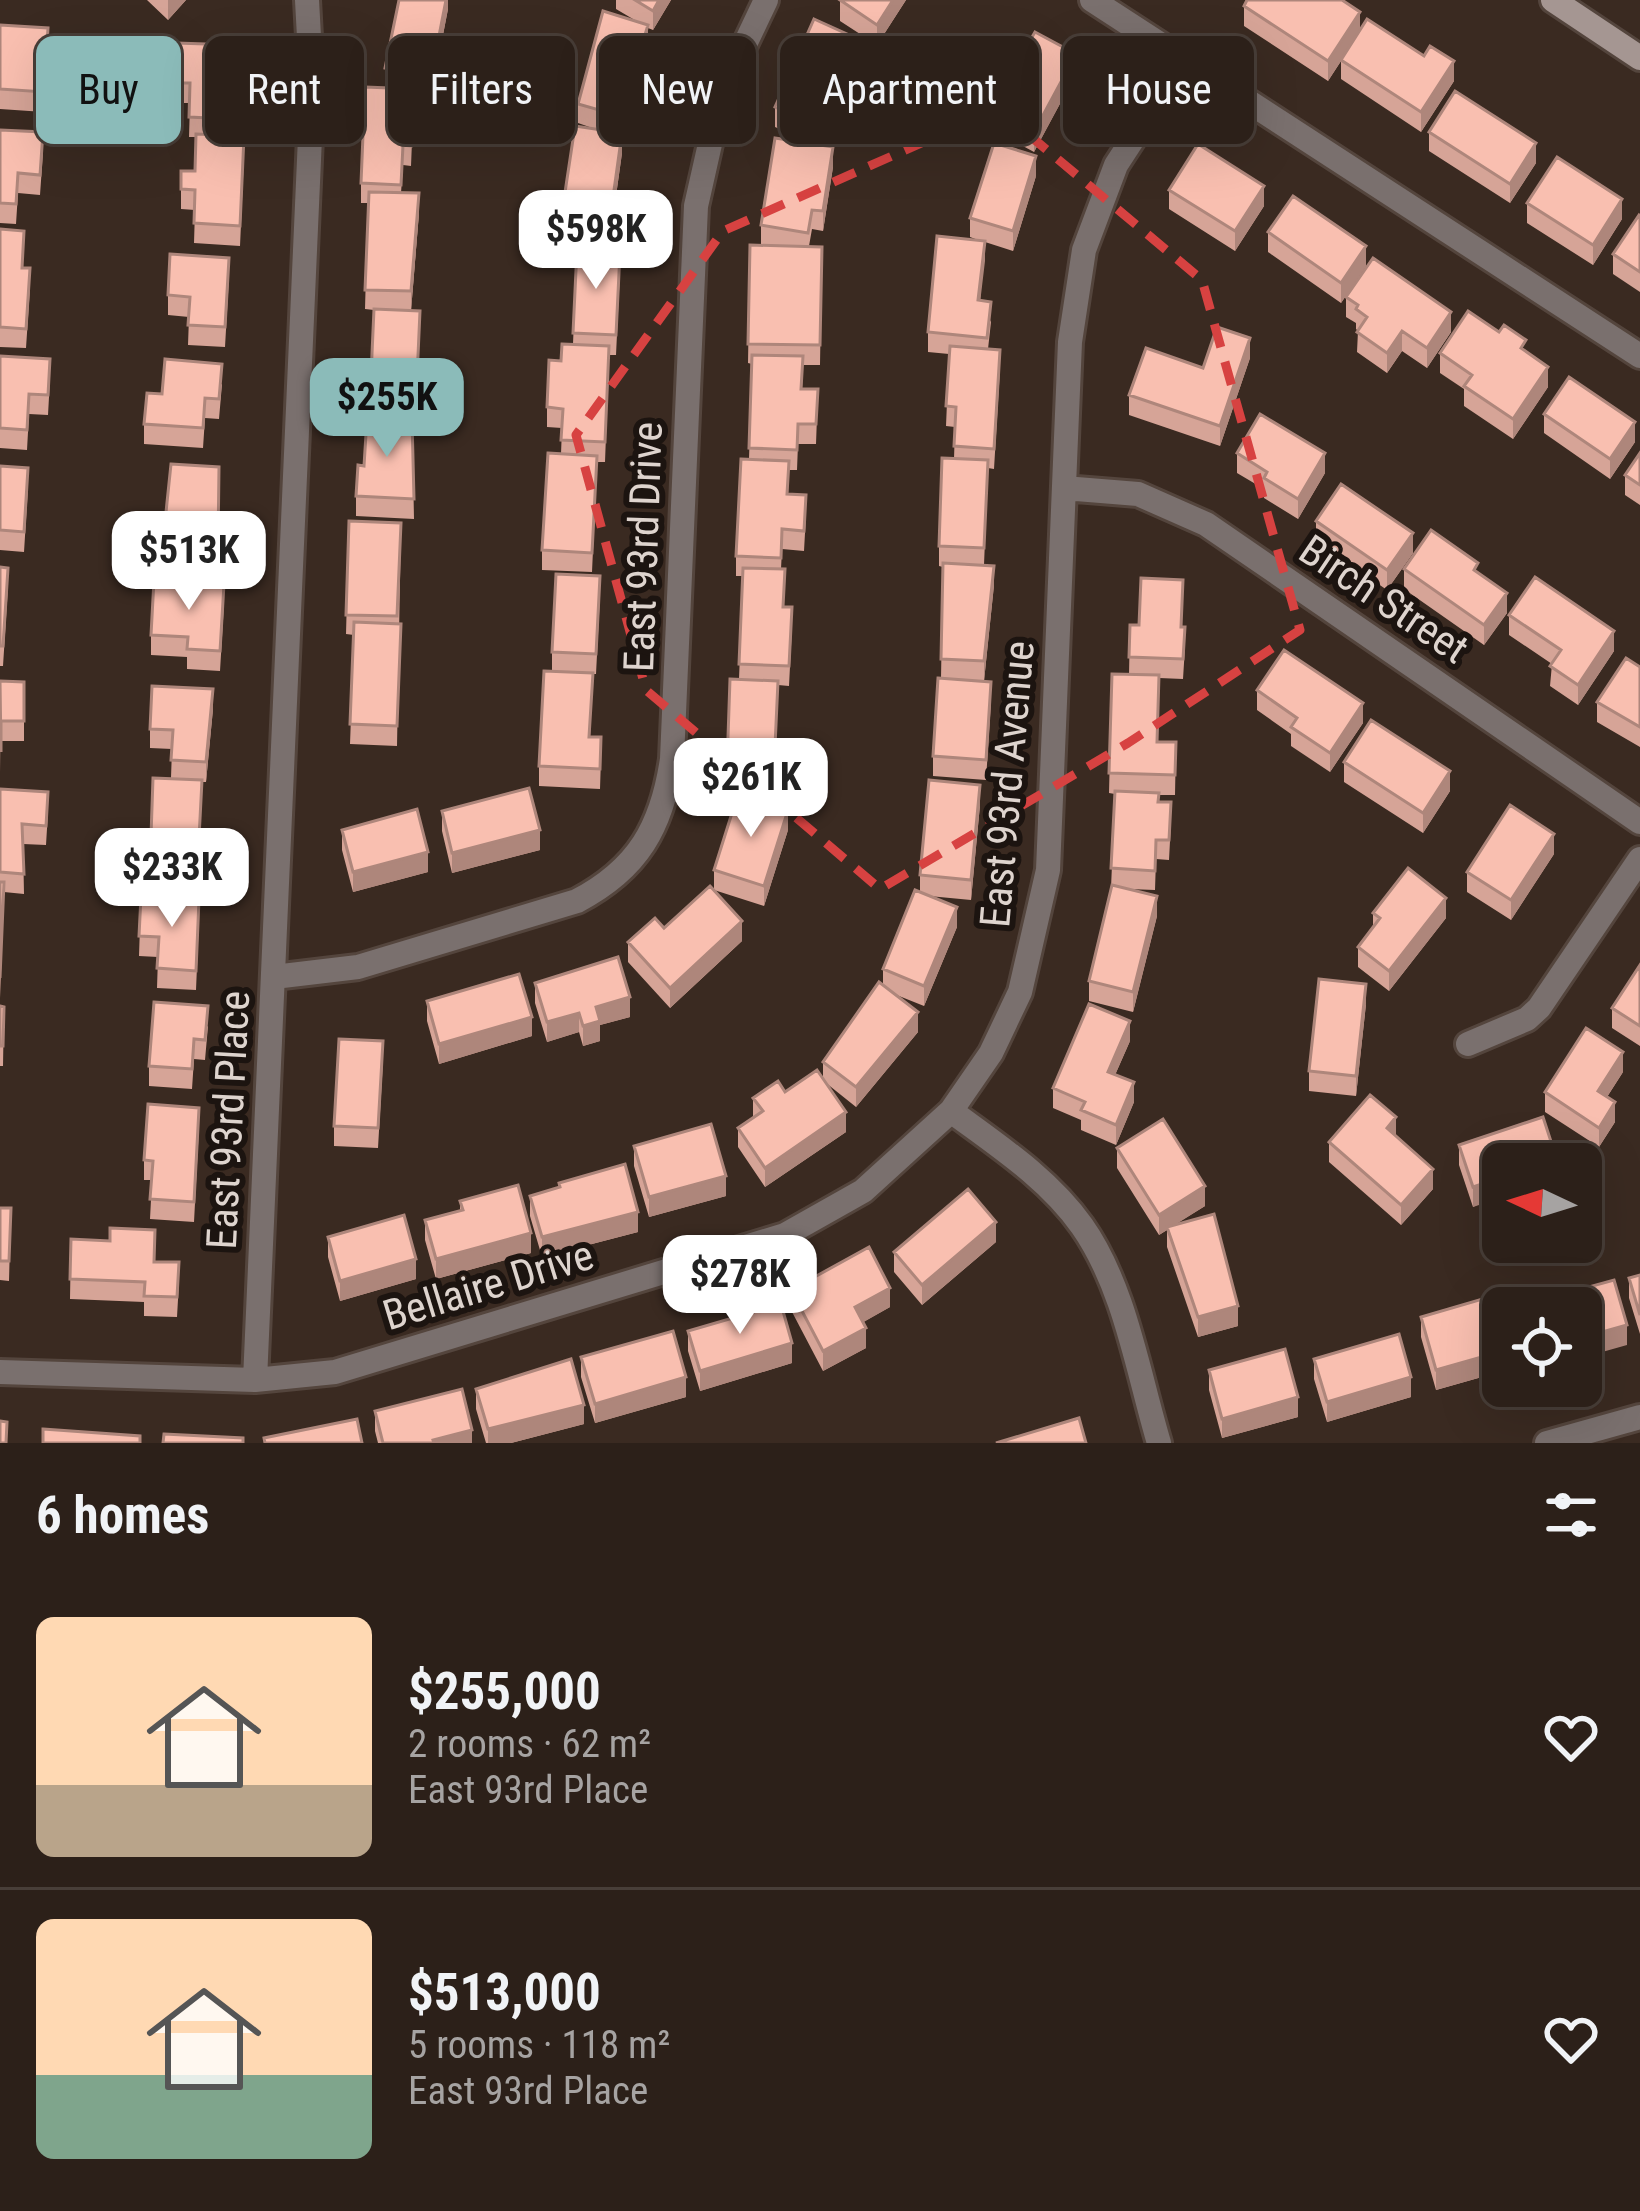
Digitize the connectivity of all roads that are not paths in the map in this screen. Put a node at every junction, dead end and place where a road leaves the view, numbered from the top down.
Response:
1 (307, 0) edge
2 (766, 0) edge
3 (1092, 0) edge
4 (1553, 0) edge
5 (1145, 36) edge
6 (1640, 58) edge
7 (1254, 108) edge
8 (1130, 144) edge
9 (1640, 356) edge
10 (1064, 488) junction
11 (1640, 822) edge
12 (1640, 859) edge
13 (274, 977) junction
14 (1468, 1044) dead end
15 (950, 1111) junction
16 (0, 1372) edge
17 (255, 1380) junction
18 (1640, 1417) edge
19 (1159, 1443) edge
20 (1547, 1443) edge

1 - 13 street, East 93rd Place
2 - 13 street, East 93rd Drive
3 - 5 street
4 - 6 street
7 - 9 street
8 - 10 street, East 93rd Avenue
10 - 11 street, Birch Street
10 - 15 street, East 93rd Avenue
12 - 14 street
13 - 17 street, East 93rd Place
15 - 17 street, Bellaire Drive
15 - 19 street
16 - 17 street, Bellaire Drive
18 - 20 street

